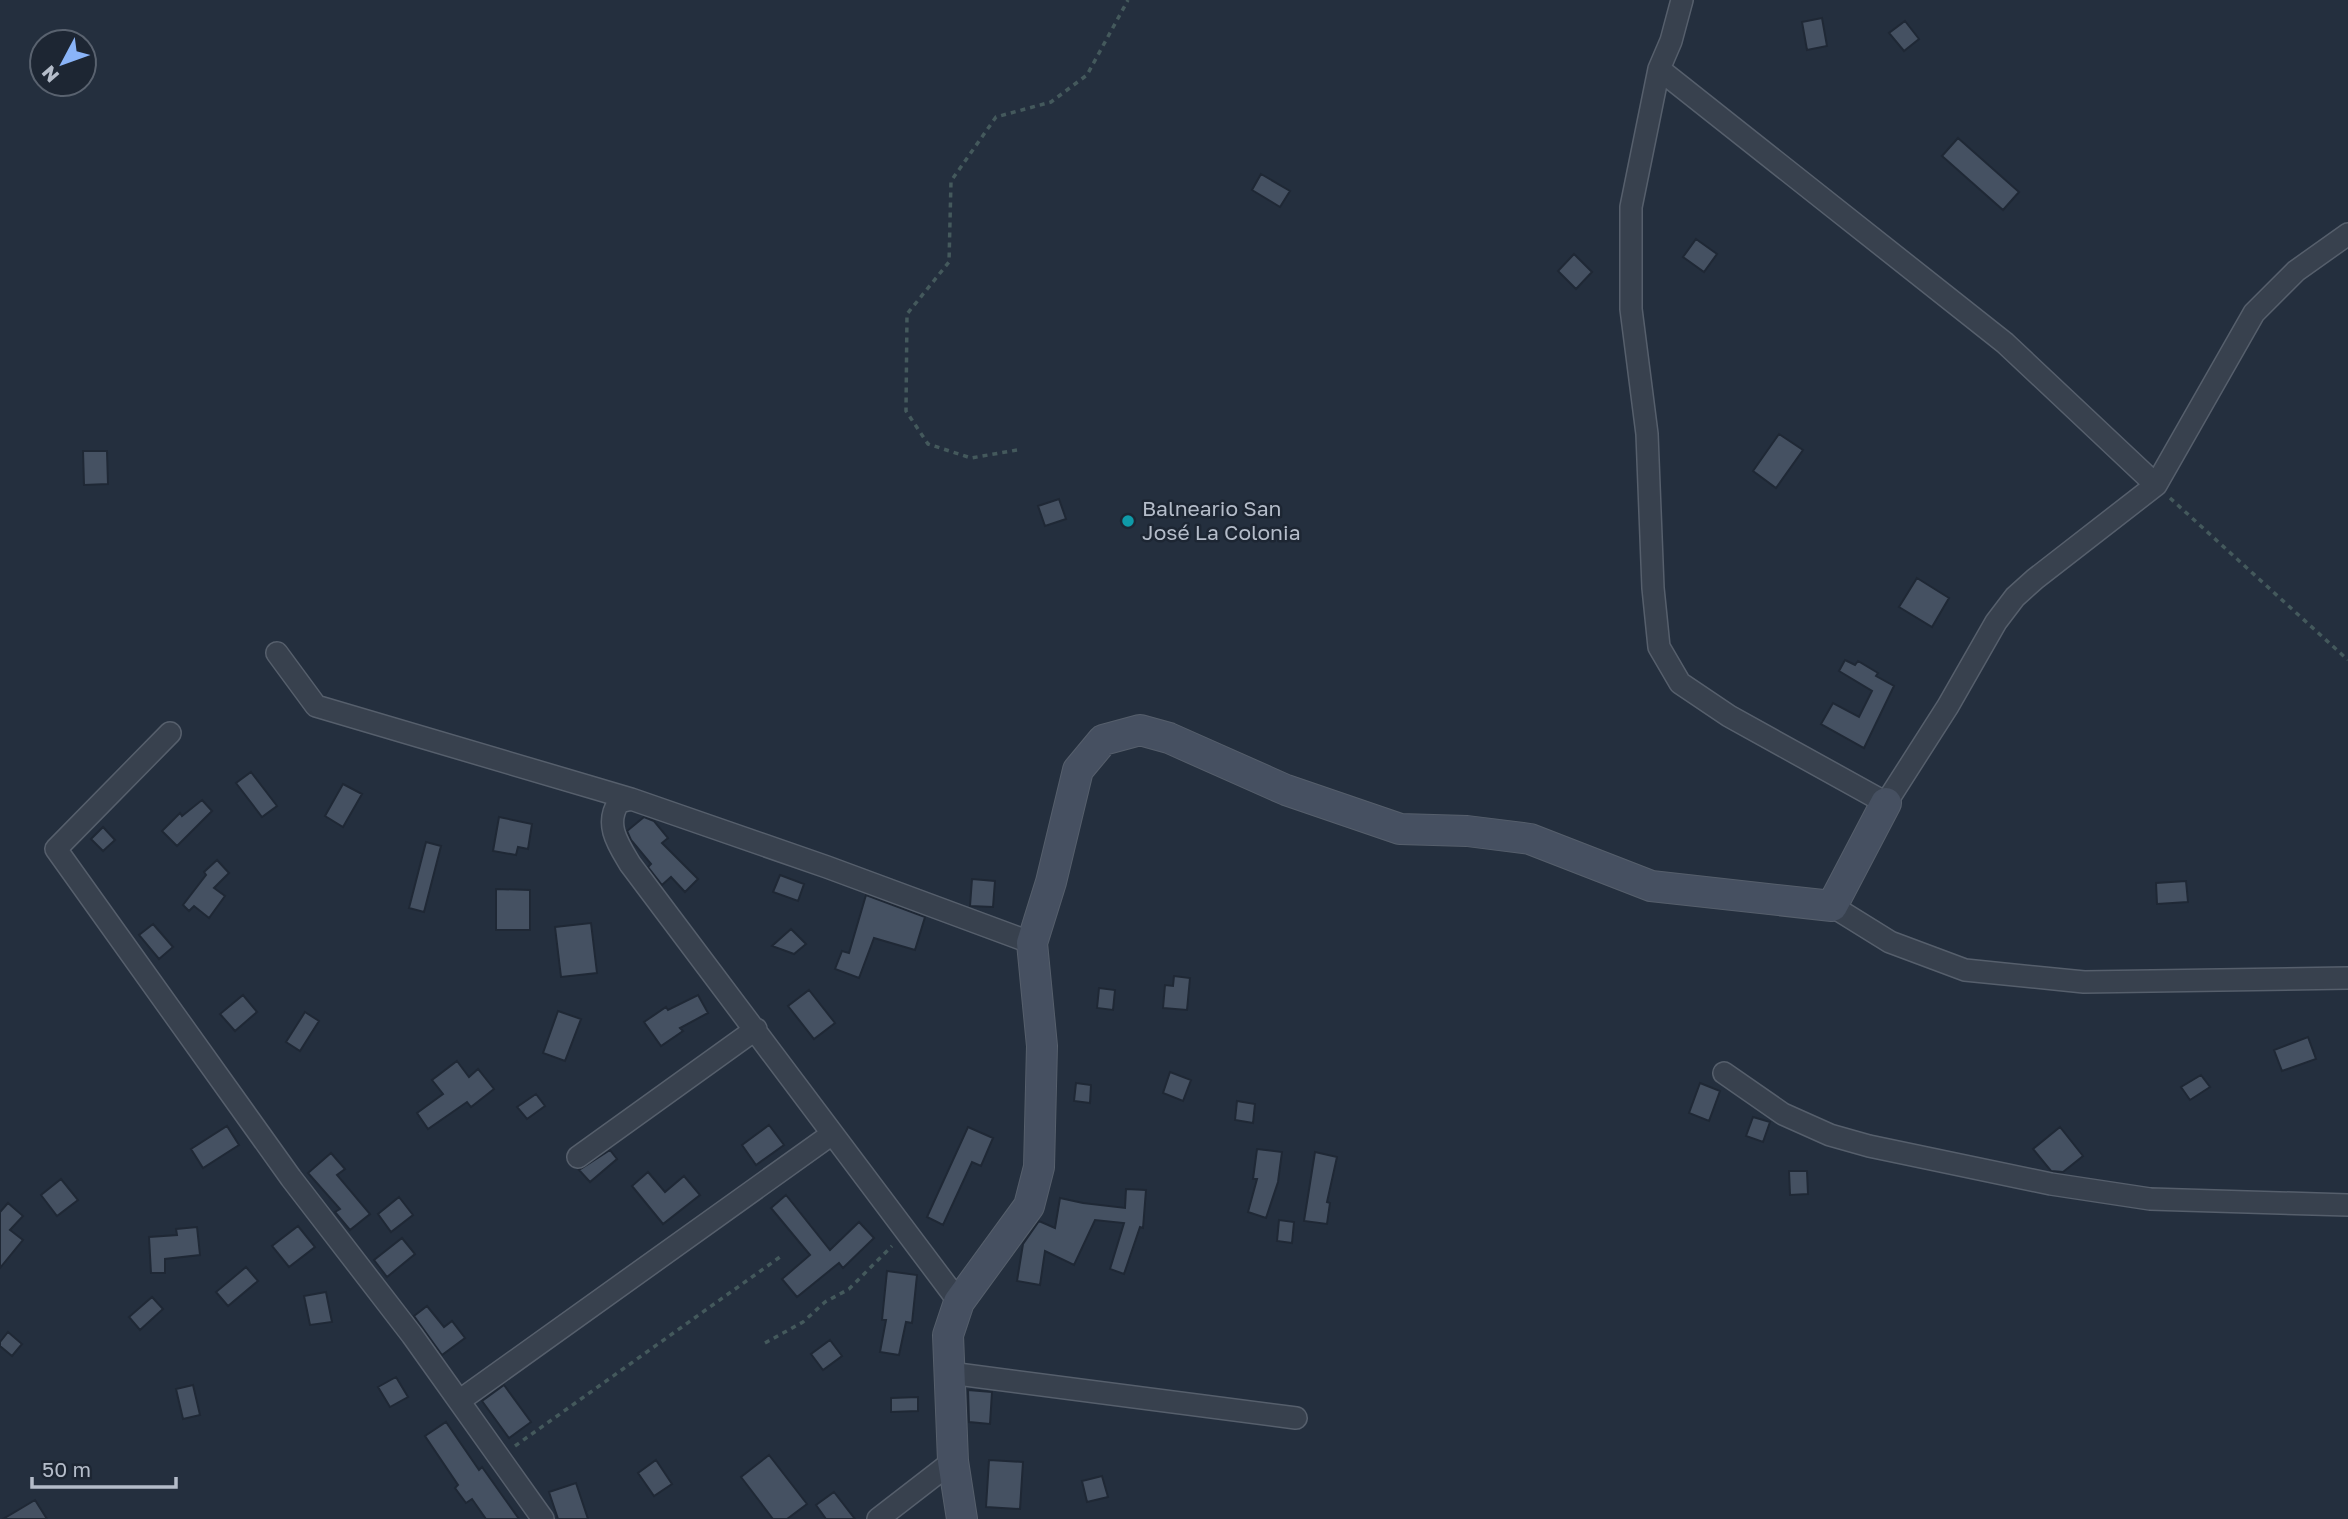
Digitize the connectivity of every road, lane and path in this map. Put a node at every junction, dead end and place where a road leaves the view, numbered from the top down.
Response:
1 (1128, 0) edge
2 (1682, 0) edge
3 (1659, 69) junction
4 (2348, 234) edge
5 (1017, 450) dead end
6 (2156, 485) junction
7 (277, 653) dead end
8 (2348, 660) edge
9 (170, 733) dead end
10 (631, 799) junction
11 (1886, 803) junction
12 (1832, 906) junction
13 (1032, 943) junction
14 (2348, 978) edge
15 (756, 1029) junction
16 (1724, 1073) dead end
17 (832, 1134) junction
18 (578, 1157) dead end
19 (2348, 1205) edge
20 (907, 1233) junction
21 (780, 1257) dead end
22 (959, 1302) junction
23 (765, 1343) dead end
24 (950, 1373) junction
25 (459, 1401) junction
26 (1296, 1418) dead end
27 (499, 1457) junction
28 (953, 1461) junction
29 (543, 1519) edge
30 (878, 1519) edge
31 (962, 1519) edge

1 - 5 path
2 - 3 street
3 - 6 street
3 - 11 street
4 - 6 street
6 - 8 path
6 - 11 street
7 - 10 street
9 - 25 street
10 - 13 street
10 - 15 street
11 - 12 street
12 - 13 street
12 - 14 street
13 - 22 street
15 - 17 street
15 - 18 street
16 - 19 street
17 - 20 street
17 - 25 street
20 - 22 street
20 - 23 path
21 - 27 path
22 - 24 street
24 - 26 street
24 - 28 street
25 - 27 street
27 - 29 street
28 - 30 street
28 - 31 street

